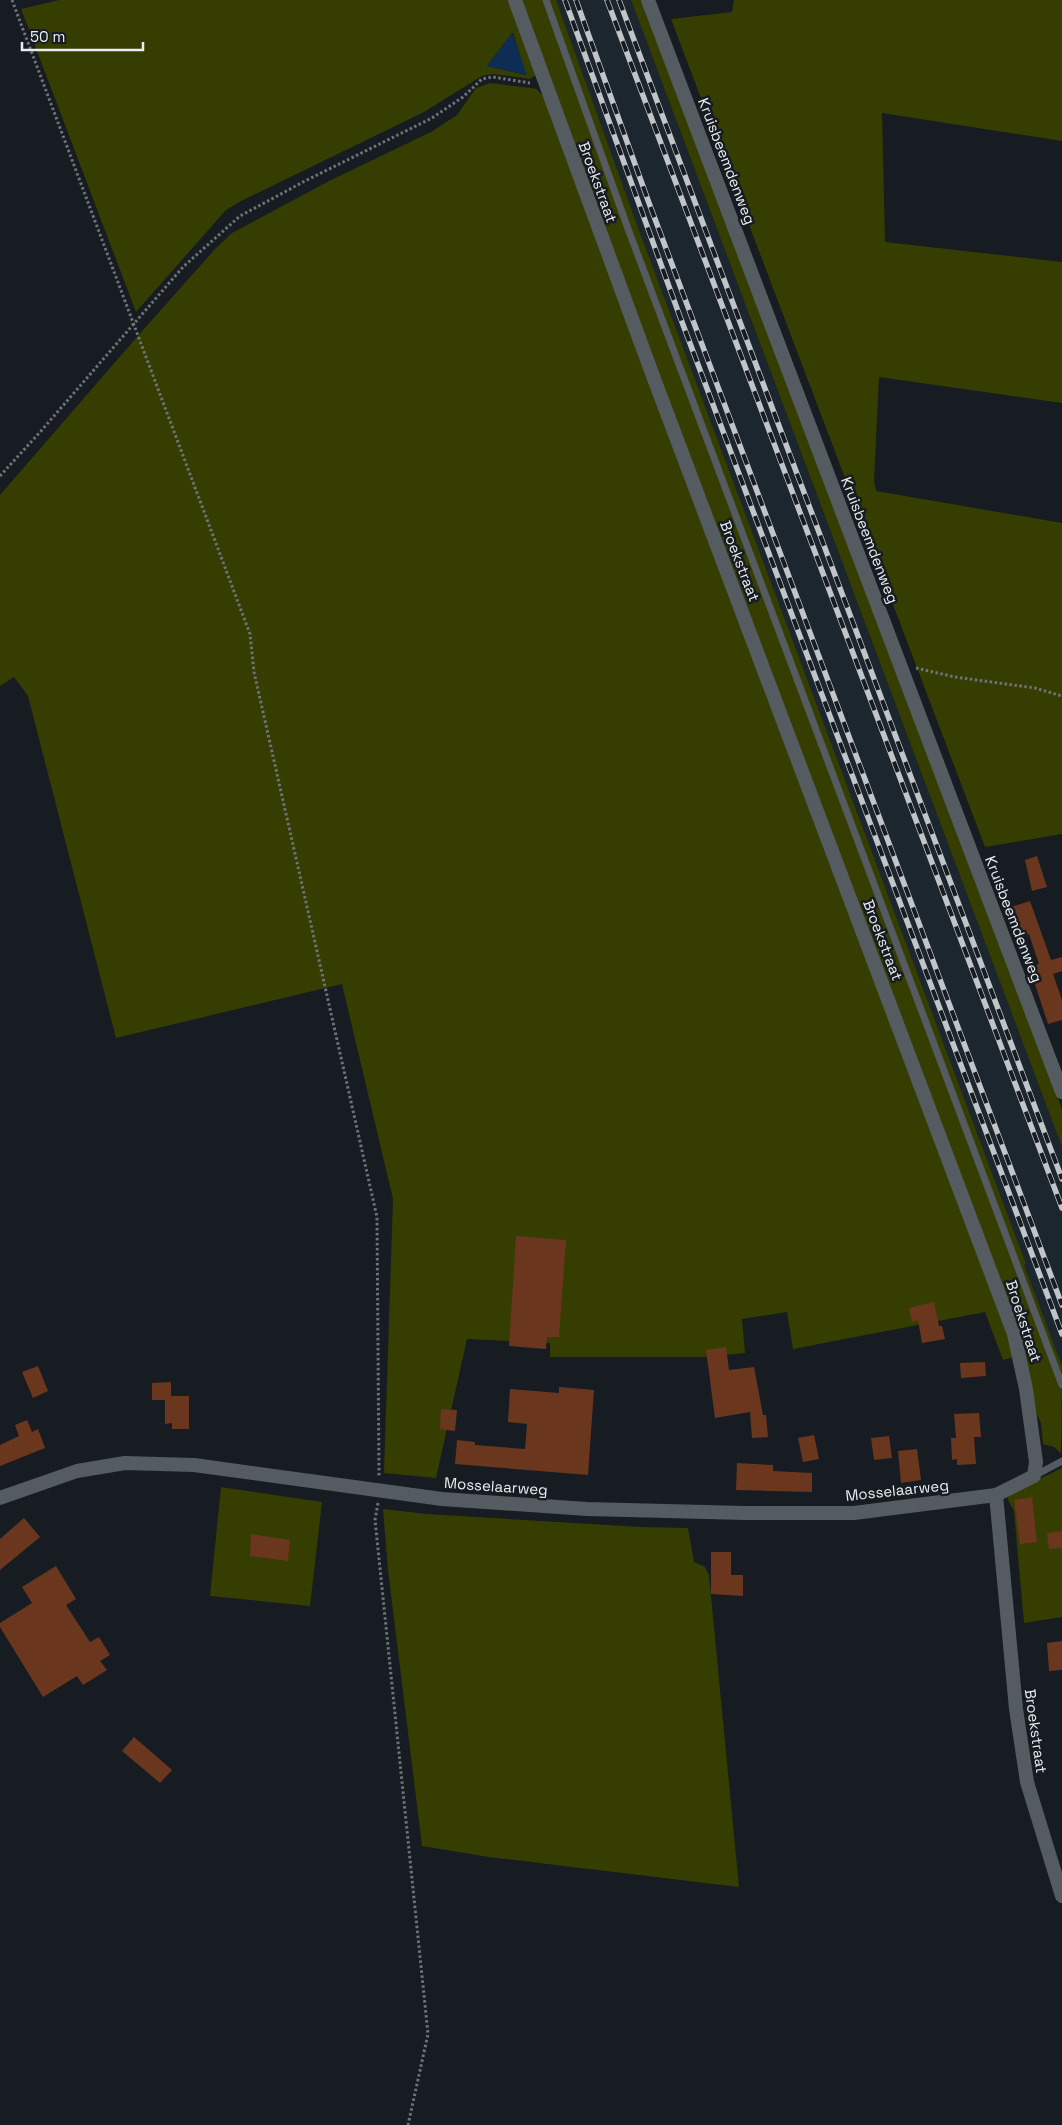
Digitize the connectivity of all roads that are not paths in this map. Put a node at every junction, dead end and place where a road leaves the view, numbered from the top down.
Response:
1 (515, 0) edge
2 (546, 0) edge
3 (648, 0) edge
4 (1062, 1092) edge
5 (1062, 1386) edge
6 (1062, 1461) edge
7 (1034, 1476) junction
8 (996, 1495) junction
9 (0, 1498) edge
10 (1062, 1896) edge

1 - 7 street, Broekstraat
2 - 5 lane
3 - 4 street, Kruisbeemdenweg
6 - 7 lane
7 - 8 street
8 - 9 street, Mosselaarweg
8 - 10 street, Broekstraat

